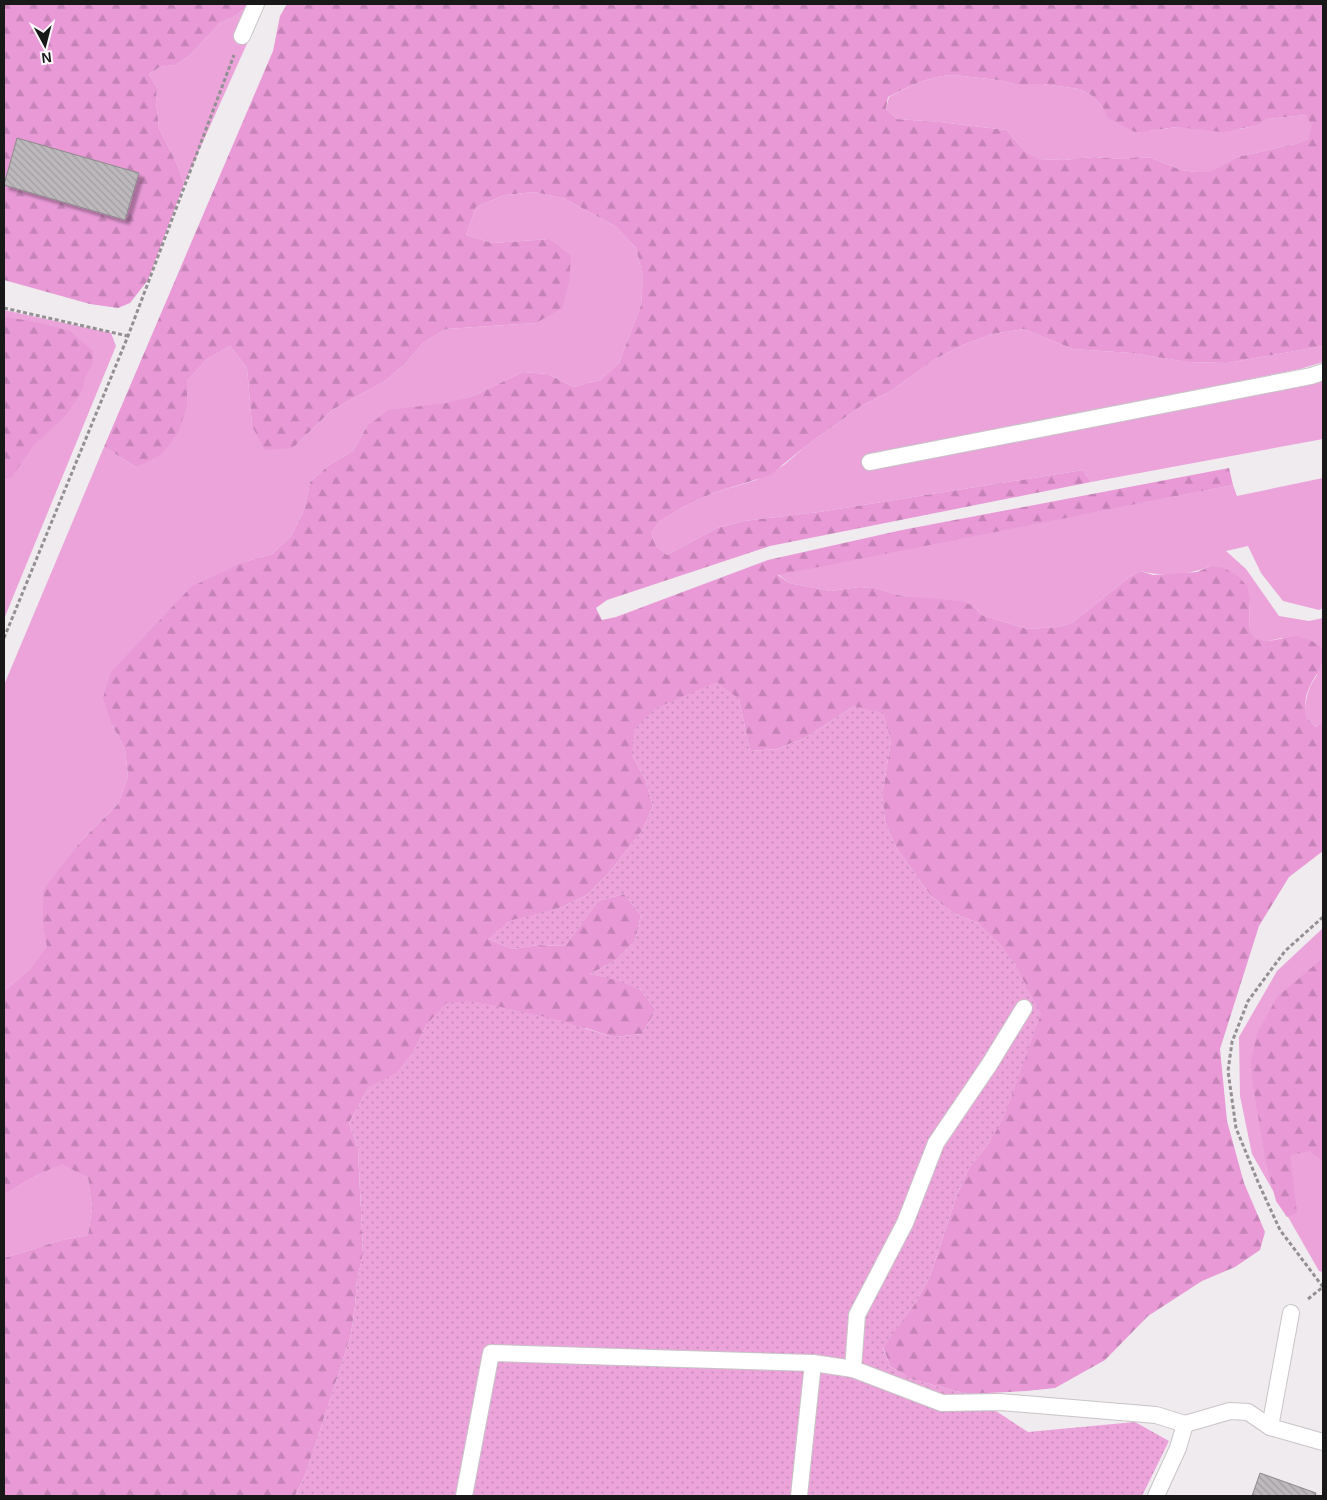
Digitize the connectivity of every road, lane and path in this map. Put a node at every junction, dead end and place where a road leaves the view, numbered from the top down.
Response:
1 (256, 4) edge
2 (242, 36) joint
3 (4, 308) edge
4 (128, 336) junction
5 (1323, 372) edge
6 (870, 462) dead end
7 (4, 638) edge
8 (1323, 918) edge
9 (1024, 1008) dead end
10 (1323, 1286) edge
11 (1291, 1313) dead end
12 (813, 1363) junction
13 (852, 1369) junction
14 (1185, 1424) junction
15 (1270, 1427) junction
16 (1323, 1442) edge
17 (464, 1496) edge
18 (799, 1496) edge
19 (1156, 1496) edge

1 - 2 lane
2 - 4 path
3 - 4 path
4 - 7 path
5 - 6 lane
8 - 10 path
9 - 13 lane
11 - 15 lane
12 - 13 lane
12 - 17 lane
12 - 18 lane
13 - 14 lane
14 - 15 lane
14 - 19 lane
15 - 16 lane

